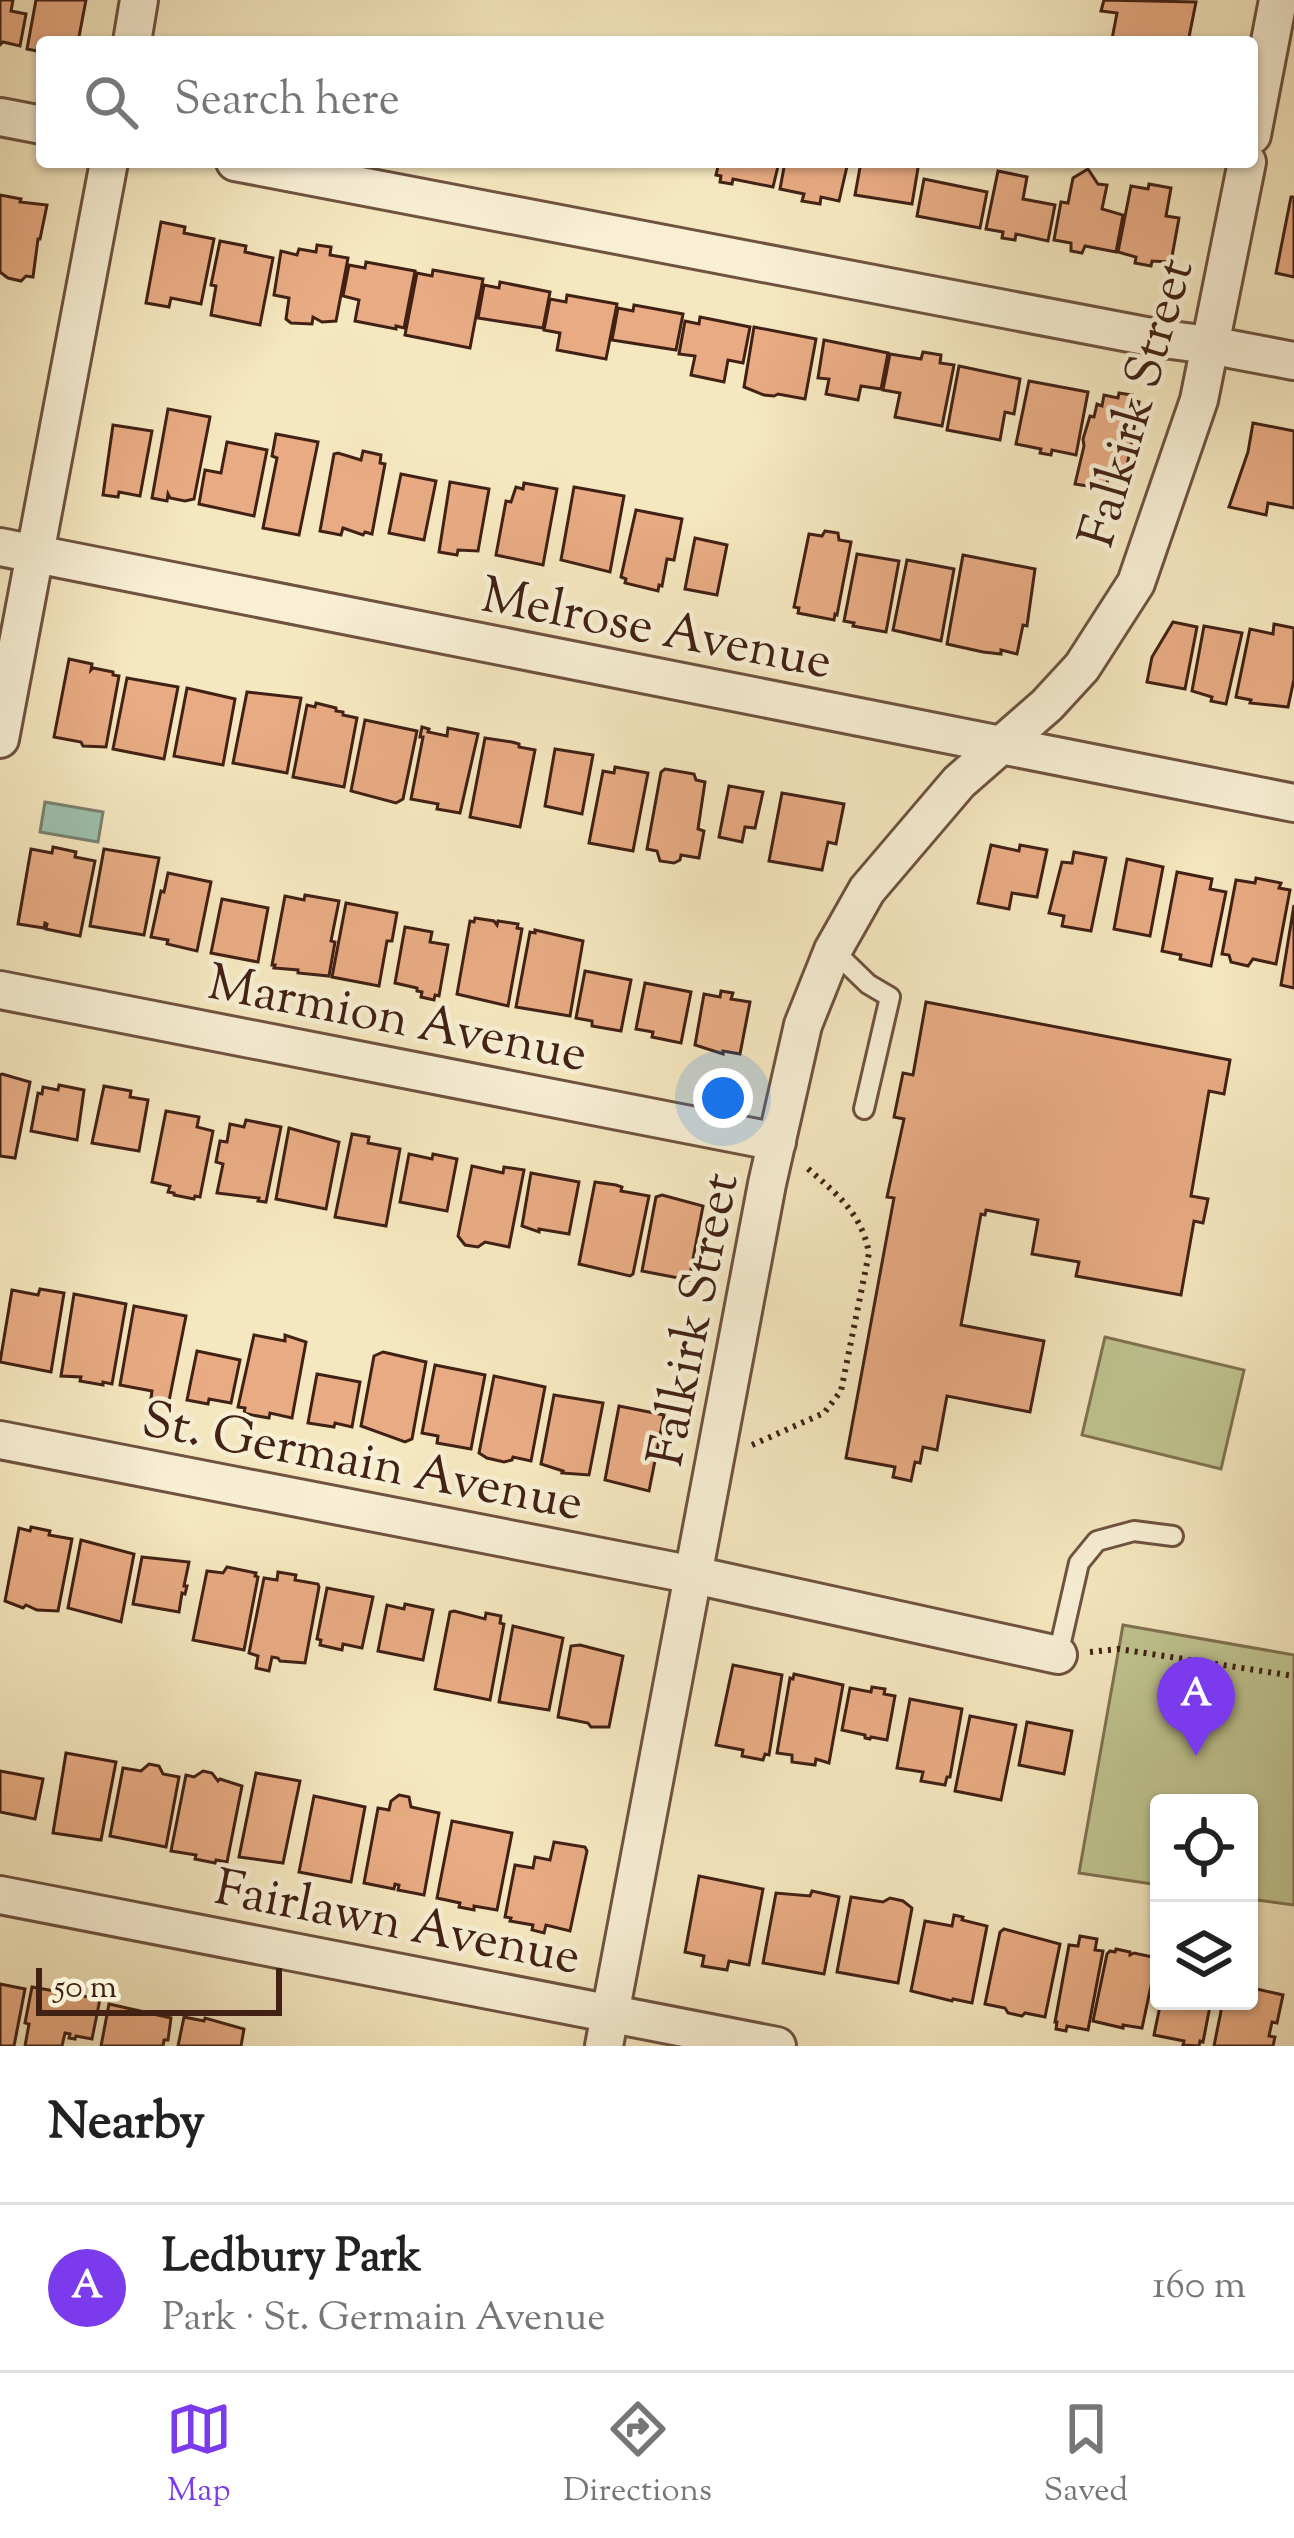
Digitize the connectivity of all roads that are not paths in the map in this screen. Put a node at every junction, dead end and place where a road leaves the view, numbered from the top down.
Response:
1 (139, 0) edge
2 (1278, 0) edge
3 (133, 36) edge
4 (1258, 104) edge
5 (0, 117) edge
6 (36, 124) edge
7 (108, 168) edge
8 (266, 168) edge
9 (1246, 168) edge
10 (1209, 345) junction
11 (1294, 362) edge
12 (0, 547) edge
13 (37, 554) junction
14 (0, 739) edge
15 (1003, 746) junction
16 (1294, 803) edge
17 (833, 950) junction
18 (0, 990) edge
19 (864, 1109) dead end
20 (776, 1148) junction
21 (0, 1440) edge
22 (1173, 1536) dead end
23 (694, 1575) junction
24 (1058, 1655) joint
25 (0, 1895) edge
26 (607, 2030) edge
27 (777, 2046) edge

1 - 3 street
2 - 4 street
5 - 6 street
7 - 13 street
8 - 10 street
9 - 10 street, Falkirk Street
10 - 11 street
10 - 15 street, Falkirk Street
12 - 13 street, Melrose Avenue
13 - 14 street
13 - 15 street, Melrose Avenue
15 - 16 street, Melrose Avenue
15 - 17 street, Falkirk Street
17 - 19 lane
17 - 20 street, Falkirk Street
18 - 20 street, Marmion Avenue
20 - 23 street, Falkirk Street
21 - 23 street, St. Germain Avenue
22 - 24 lane
23 - 24 street, St. Germain Avenue
23 - 26 street, Falkirk Street
25 - 26 street, Fairlawn Avenue
26 - 27 street, Fairlawn Avenue

